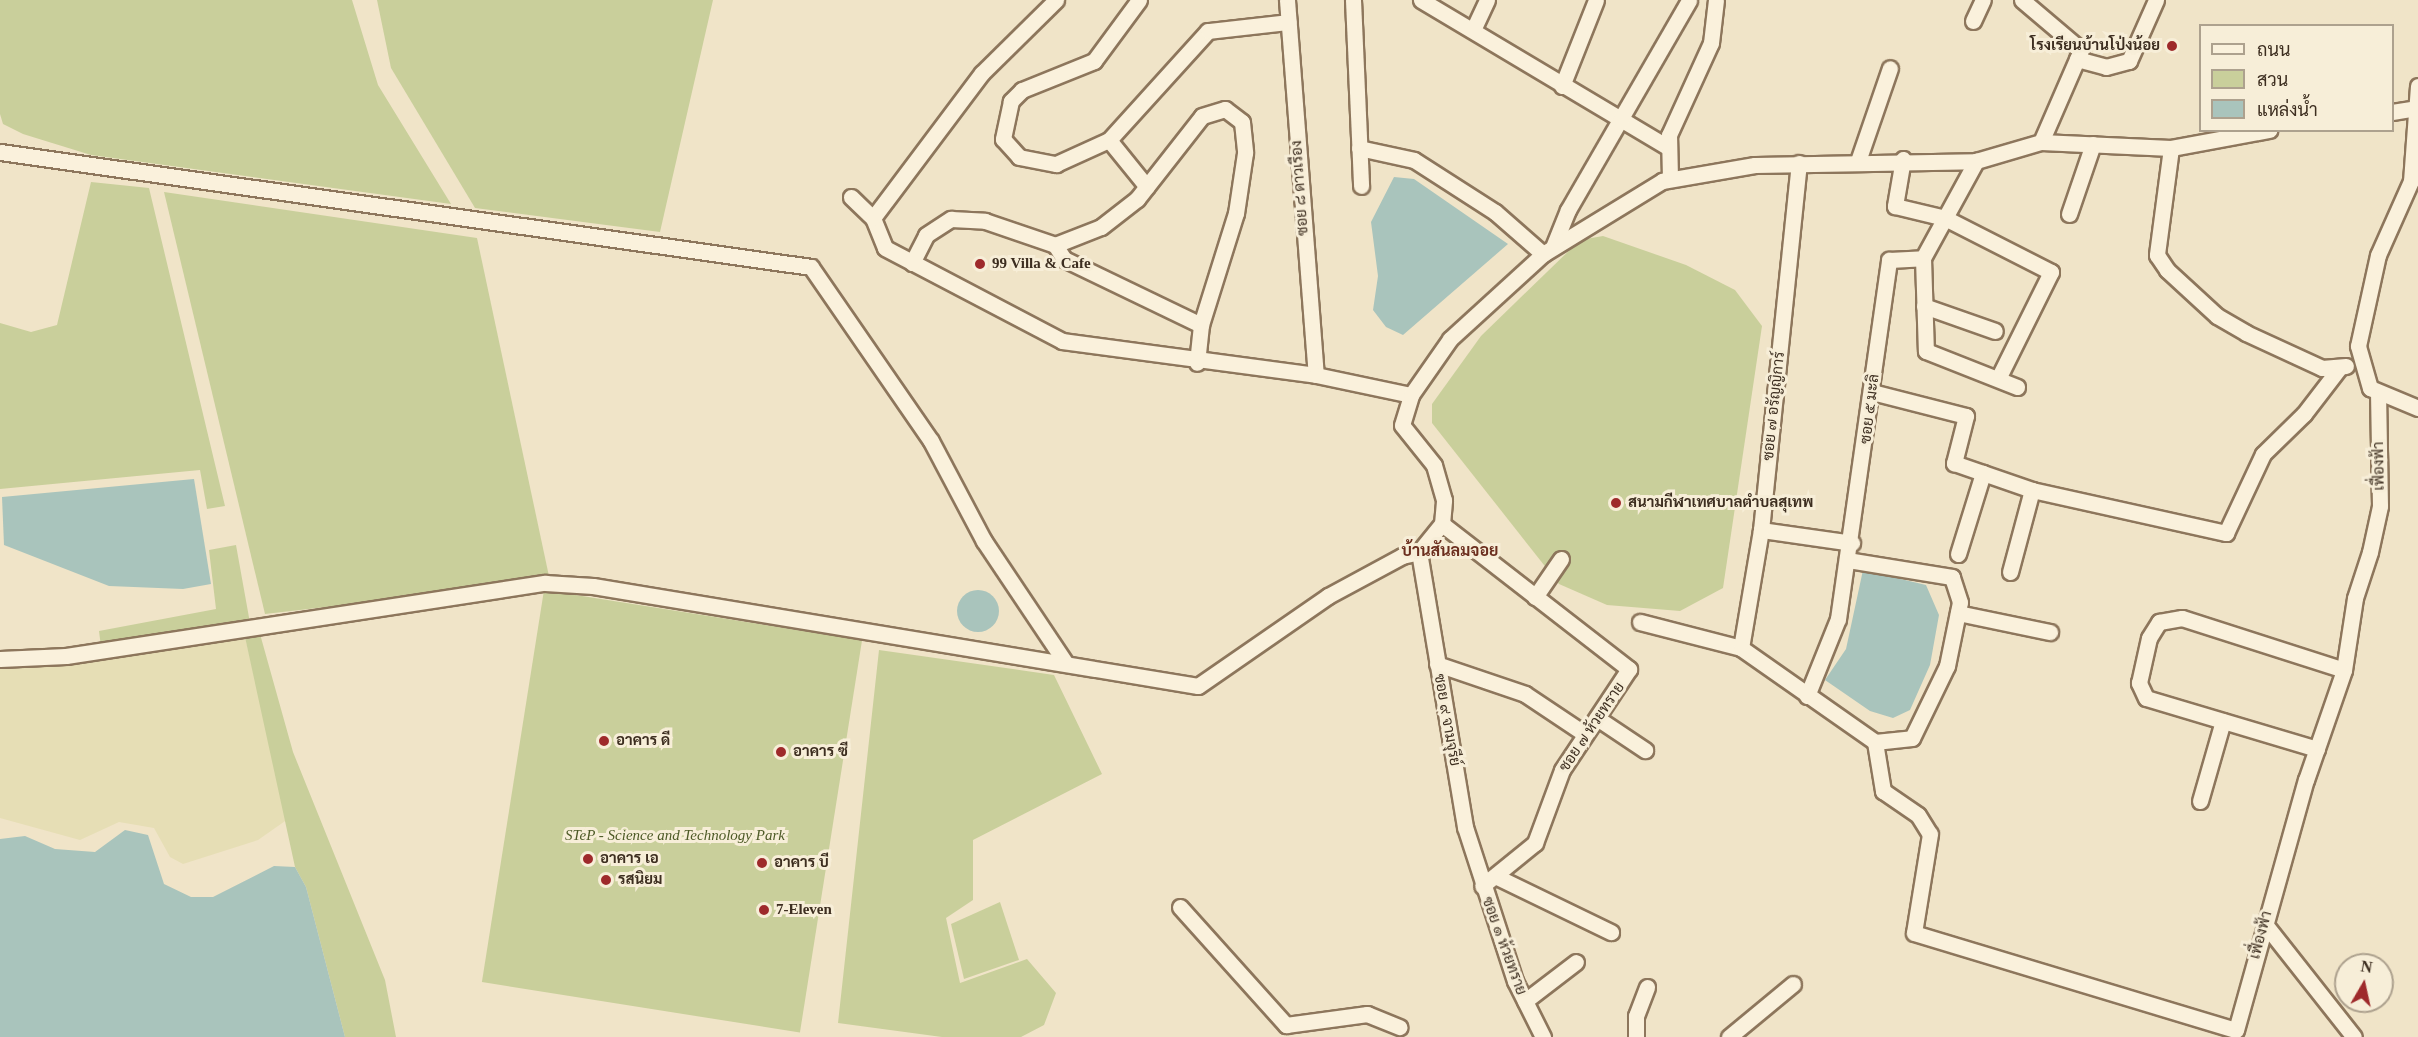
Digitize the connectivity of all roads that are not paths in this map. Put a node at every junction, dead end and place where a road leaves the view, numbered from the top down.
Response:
1 (1056, 0) edge
2 (1139, 0) edge
3 (1287, 0) edge
4 (1353, 0) edge
5 (1421, 0) edge
6 (1486, 0) edge
7 (1596, 0) edge
8 (1689, 0) edge
9 (1716, 0) edge
10 (1983, 0) edge
11 (2022, 0) edge
12 (2156, 0) edge
13 (1973, 21) dead end
14 (1288, 22) junction
15 (1473, 30) junction
16 (2077, 60) junction
17 (1890, 68) dead end
18 (1562, 86) junction
19 (2418, 86) edge
20 (2418, 108) edge
21 (2394, 112) edge
22 (1622, 121) junction
23 (2258, 132) edge
24 (1109, 140) junction
25 (2041, 142) junction
26 (2093, 144) junction
27 (1668, 147) junction
28 (1359, 148) junction
29 (2171, 148) junction
30 (0, 152) edge
31 (1903, 159) junction
32 (1976, 160) junction
33 (1858, 161) junction
34 (1799, 164) junction
35 (1670, 178) junction
36 (2414, 184) edge
37 (1361, 186) dead end
38 (1147, 187) junction
39 (851, 197) dead end
40 (2069, 214) dead end
41 (873, 218) junction
42 (1945, 218) junction
43 (1054, 244) junction
44 (1548, 250) junction
45 (1923, 258) junction
46 (912, 263) junction
47 (1924, 306) junction
48 (1201, 325) junction
49 (1995, 331) dead end
50 (1197, 363) junction
51 (2362, 365) junction
52 (2340, 367) junction
53 (1316, 375) junction
54 (1998, 379) junction
55 (2017, 387) dead end
56 (1872, 392) junction
57 (1411, 395) junction
58 (2378, 396) junction
59 (2418, 408) edge
60 (1983, 473) junction
61 (2032, 490) junction
62 (1442, 524) junction
63 (1761, 530) junction
64 (1852, 543) junction
65 (1419, 552) junction
66 (1958, 554) dead end
67 (1561, 559) dead end
68 (1848, 560) junction
69 (2010, 572) dead end
70 (1535, 597) junction
71 (1958, 613) junction
72 (1640, 622) dead end
73 (2050, 632) dead end
74 (1741, 648) junction
75 (0, 659) edge
76 (1065, 662) junction
77 (1437, 664) junction
78 (2344, 670) junction
79 (1807, 696) junction
80 (1597, 718) junction
81 (2223, 721) junction
82 (1585, 734) junction
83 (1875, 742) junction
84 (2316, 749) junction
85 (1645, 750) dead end
86 (2200, 801) dead end
87 (1495, 876) junction
88 (1482, 886) junction
89 (1180, 907) dead end
90 (2264, 923) junction
91 (1611, 932) dead end
92 (1576, 962) dead end
93 (1793, 984) dead end
94 (1647, 987) dead end
95 (1525, 1001) junction
96 (1399, 1027) dead end
97 (1287, 1031) edge
98 (1543, 1037) edge
99 (1636, 1037) edge
100 (1729, 1037) edge
101 (2354, 1037) edge

1 - 41 street
2 - 24 street
3 - 14 street, ซอย ๘ ดาวเรือง
4 - 28 street
5 - 15 street
6 - 15 street
7 - 18 street
8 - 22 street
9 - 27 street
10 - 13 street
11 - 16 street
12 - 16 street
14 - 24 street
14 - 53 street, ซอย ๘ ดาวเรือง
15 - 18 street
16 - 25 street
17 - 33 street
18 - 22 street
19 - 20 street
20 - 21 street
20 - 36 street
22 - 27 street
22 - 44 street
23 - 29 street
24 - 38 street
25 - 26 street
25 - 32 street
26 - 29 street
26 - 40 street
27 - 35 street
28 - 37 street
28 - 44 street
29 - 52 street
30 - 76 street
31 - 32 street
31 - 33 street
31 - 42 street
32 - 42 street
33 - 34 street
34 - 35 street
34 - 63 street, ซอย ๗ อรัญญิการ์
35 - 44 street
36 - 51 street
38 - 43 street
38 - 48 street
39 - 41 street
41 - 46 street
42 - 45 street
42 - 54 street
43 - 46 street
43 - 48 street
44 - 57 street
45 - 47 street
45 - 56 street, ซอย ๕ มะลิ
46 - 50 street
47 - 49 street
47 - 54 street
48 - 50 street
50 - 53 street
51 - 52 street
51 - 58 street
52 - 61 street
53 - 57 street
54 - 55 street
56 - 60 street
56 - 64 street, ซอย ๕ มะลิ
57 - 62 street
58 - 59 street
58 - 78 street, เฟื่องฟ้า
60 - 61 street
60 - 66 street
61 - 69 street
62 - 65 street
62 - 70 street, ซอย ๗ ห้วยทราย
63 - 64 street
63 - 74 street, ซอย ๗ อรัญญิการ์
64 - 68 street, ซอย ๕ มะลิ
65 - 76 street
65 - 77 street, ซอย ๙ จามจุรีย์
67 - 70 street
68 - 71 street
68 - 79 street, ซอย ๕ มะลิ
70 - 80 street, ซอย ๗ ห้วยทราย
71 - 73 street
71 - 83 street
72 - 74 street
74 - 79 street
75 - 76 street
77 - 82 street
77 - 88 street, ซอย ๙ จามจุรีย์
78 - 81 street
78 - 84 street, เฟื่องฟ้า
79 - 83 street
80 - 82 street, ซอย ๗ ห้วยทราย
80 - 85 street
81 - 84 street
81 - 86 street
82 - 87 street, ซอย ๗ ห้วยทราย
83 - 90 street, เฟื่องฟ้า
84 - 90 street, เฟื่องฟ้า
87 - 88 street, ซอย ๗ ห้วยทราย
87 - 91 street
88 - 95 street, ซอย ๑ ห้วยทราย
89 - 97 street
90 - 101 street
92 - 95 street
93 - 100 street
94 - 99 street
95 - 98 street, ซอย ๑ ห้วยทราย
96 - 97 street

